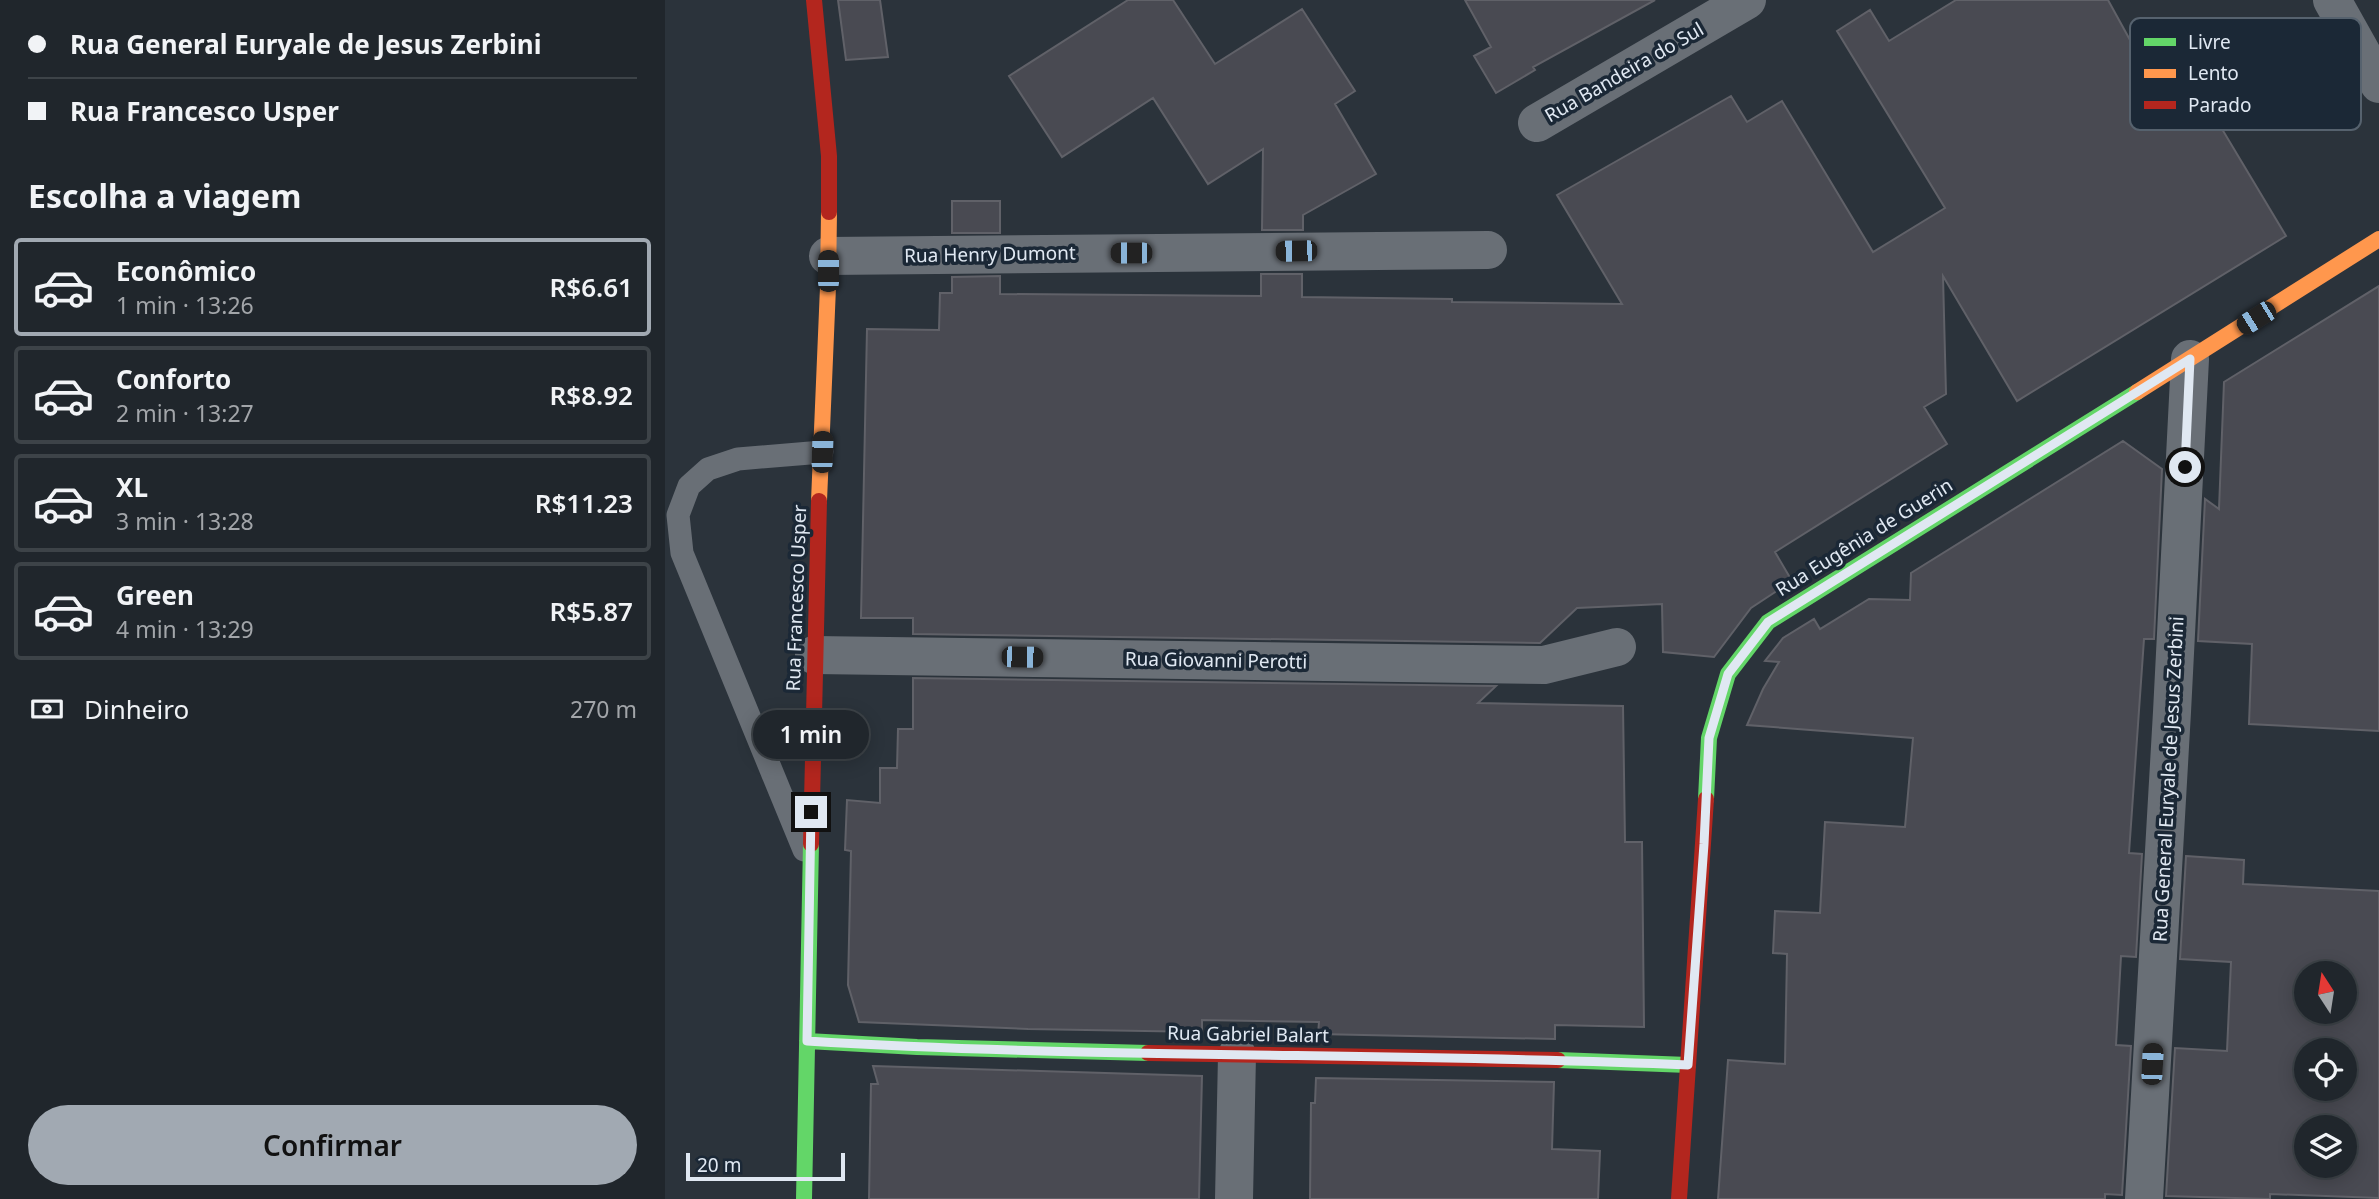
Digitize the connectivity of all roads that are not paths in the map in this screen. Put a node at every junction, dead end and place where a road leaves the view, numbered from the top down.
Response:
1 (814, 0) edge
2 (1746, 0) edge
3 (2332, 0) edge
4 (2342, 18) edge
5 (2361, 52) edge
6 (2379, 84) edge
7 (1537, 123) dead end
8 (2379, 239) edge
9 (1488, 250) dead end
10 (828, 256) junction
11 (2190, 359) junction
12 (822, 452) junction
13 (1616, 647) dead end
14 (814, 655) junction
15 (811, 864) junction
16 (807, 1041) junction
17 (1237, 1055) junction
18 (1688, 1065) junction
19 (804, 1199) edge
20 (1234, 1199) edge
21 (1679, 1199) edge
22 (2144, 1199) edge

1 - 10 street, Rua Francesco Usper
2 - 7 street, Rua Bandeira do Sul
3 - 4 street
5 - 6 street
8 - 11 street, Rua Eugênia de Guerin
9 - 10 street, Rua Henry Dumont
10 - 12 street, Rua Francesco Usper
11 - 18 street, Rua Eugênia de Guerin
11 - 22 street, Rua General Euryale de Jesus Zerbini
12 - 14 street, Rua Francesco Usper
12 - 15 lane
13 - 14 street, Rua Giovanni Perotti
14 - 15 street, Rua Francesco Usper
15 - 16 street, Rua Francesco Usper
16 - 17 street, Rua Gabriel Balart
16 - 19 street, Rua Francesco Usper
17 - 18 street, Rua Gabriel Balart
17 - 20 street
18 - 21 street, Rua Eugênia de Guerin

